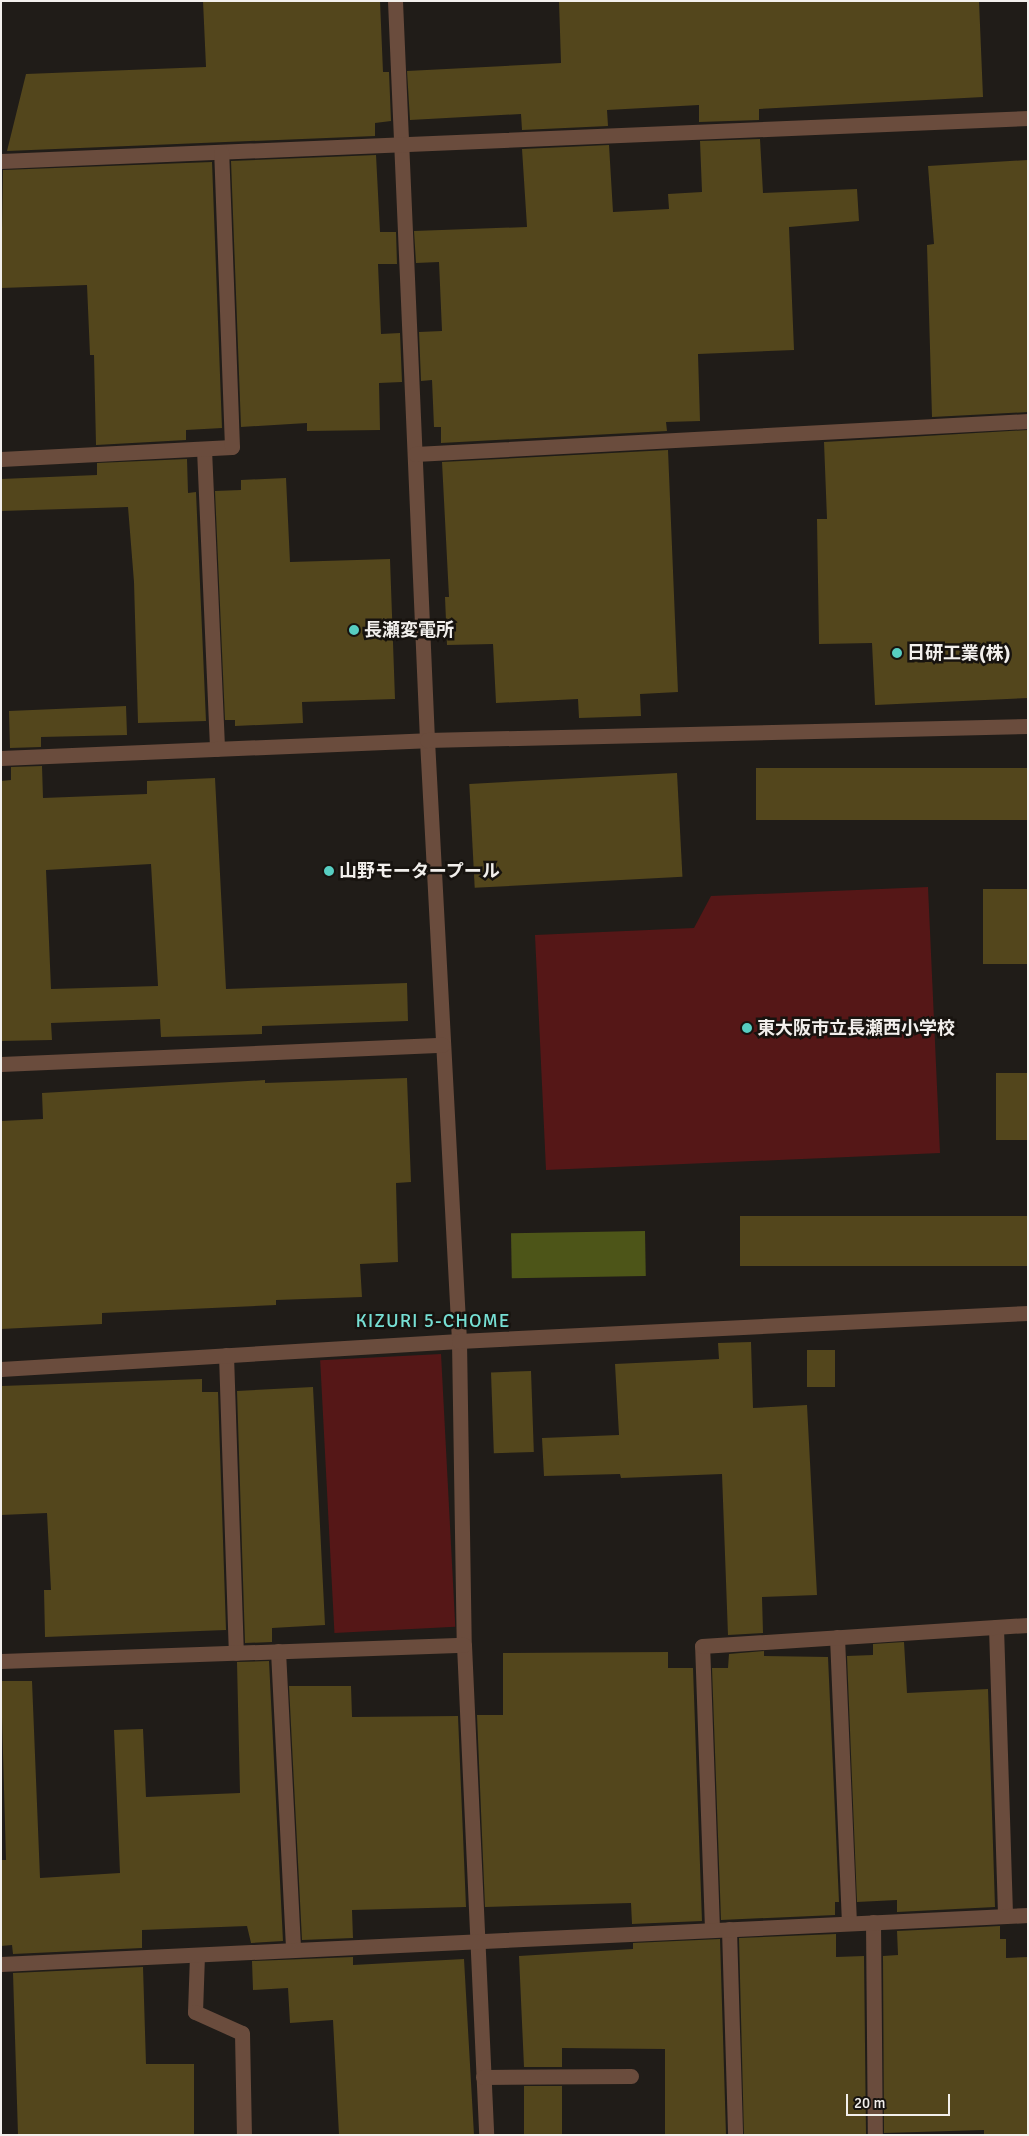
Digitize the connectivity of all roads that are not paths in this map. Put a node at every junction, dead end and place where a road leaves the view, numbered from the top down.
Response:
1 (395, 1) edge
2 (1028, 118) edge
3 (401, 145) junction
4 (221, 152) junction
5 (1, 161) edge
6 (1028, 421) edge
7 (204, 449) junction
8 (415, 454) junction
9 (1, 459) edge
10 (1028, 726) edge
11 (427, 740) junction
12 (217, 749) junction
13 (1, 758) edge
14 (443, 1045) junction
15 (1, 1064) edge
16 (1028, 1313) edge
17 (459, 1340) junction
18 (226, 1355) junction
19 (1, 1368) edge
20 (1028, 1625) edge
21 (996, 1627) junction
22 (837, 1637) junction
23 (464, 1644) junction
24 (278, 1652) junction
25 (236, 1653) junction
26 (1, 1662) edge
27 (1028, 1915) edge
28 (1005, 1916) junction
29 (873, 1922) junction
30 (849, 1923) junction
31 (728, 1929) junction
32 (712, 1930) junction
33 (475, 1941) junction
34 (293, 1950) junction
35 (197, 1955) junction
36 (1, 1964) edge
37 (631, 2076) dead end
38 (482, 2077) junction
39 (244, 2135) edge
40 (486, 2135) edge
41 (735, 2135) edge
42 (875, 2135) edge

1 - 3 street
2 - 3 street
3 - 4 street
3 - 8 street
4 - 5 street
4 - 7 street
6 - 8 street
7 - 9 street
7 - 12 street
8 - 11 street
10 - 11 street
11 - 12 street
11 - 14 street
12 - 13 street
14 - 15 street
14 - 17 street
16 - 17 street
17 - 18 street
17 - 23 street
18 - 19 street
18 - 25 street
20 - 21 street
21 - 22 street
21 - 28 street
22 - 30 street
22 - 32 street
23 - 24 street
23 - 33 street
24 - 25 street
24 - 34 street
25 - 26 street
27 - 28 street
28 - 29 street
29 - 30 street
29 - 42 street
30 - 31 street
31 - 32 street
31 - 41 street
32 - 33 street
33 - 34 street
33 - 38 street
34 - 35 street
35 - 36 street
35 - 39 street
37 - 38 street
38 - 40 street

